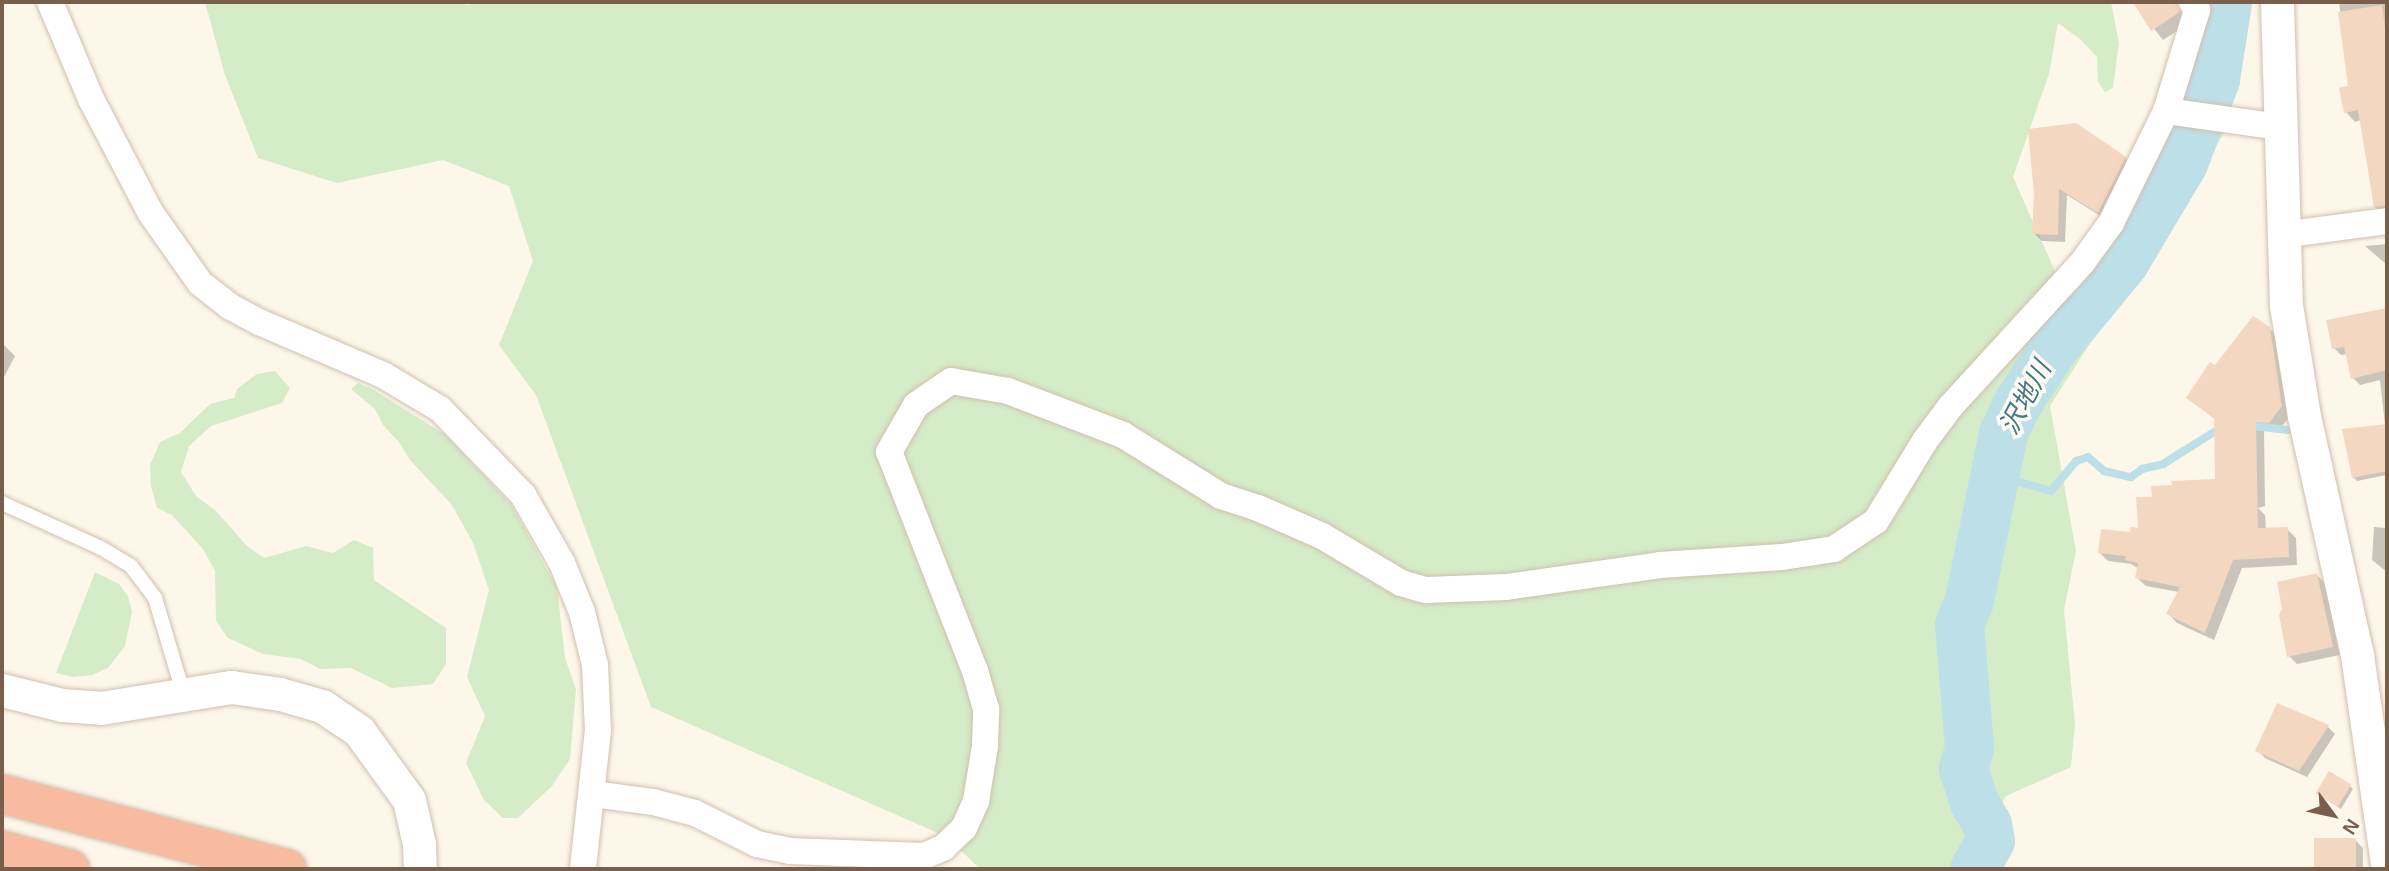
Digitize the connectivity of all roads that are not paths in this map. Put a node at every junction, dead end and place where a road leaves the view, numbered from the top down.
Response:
1 (50, 2) edge
2 (2192, 2) edge
3 (2277, 2) edge
4 (2166, 111) junction
5 (2280, 127) junction
6 (2387, 221) edge
7 (2282, 235) junction
8 (2, 503) edge
9 (2, 690) edge
10 (184, 695) junction
11 (2, 772) edge
12 (2, 794) edge
13 (593, 794) junction
14 (2, 850) edge
15 (231, 856) junction
16 (419, 857) edge
17 (2387, 864) edge
18 (70, 869) edge
19 (287, 869) edge
20 (583, 869) edge

1 - 13 street
2 - 4 street
3 - 5 street
4 - 5 street
4 - 13 street
5 - 7 street
6 - 7 street
7 - 17 street
8 - 10 lane
9 - 10 street
10 - 16 street
11 - 15 highway
12 - 15 highway
13 - 20 street
14 - 18 highway
15 - 19 highway

